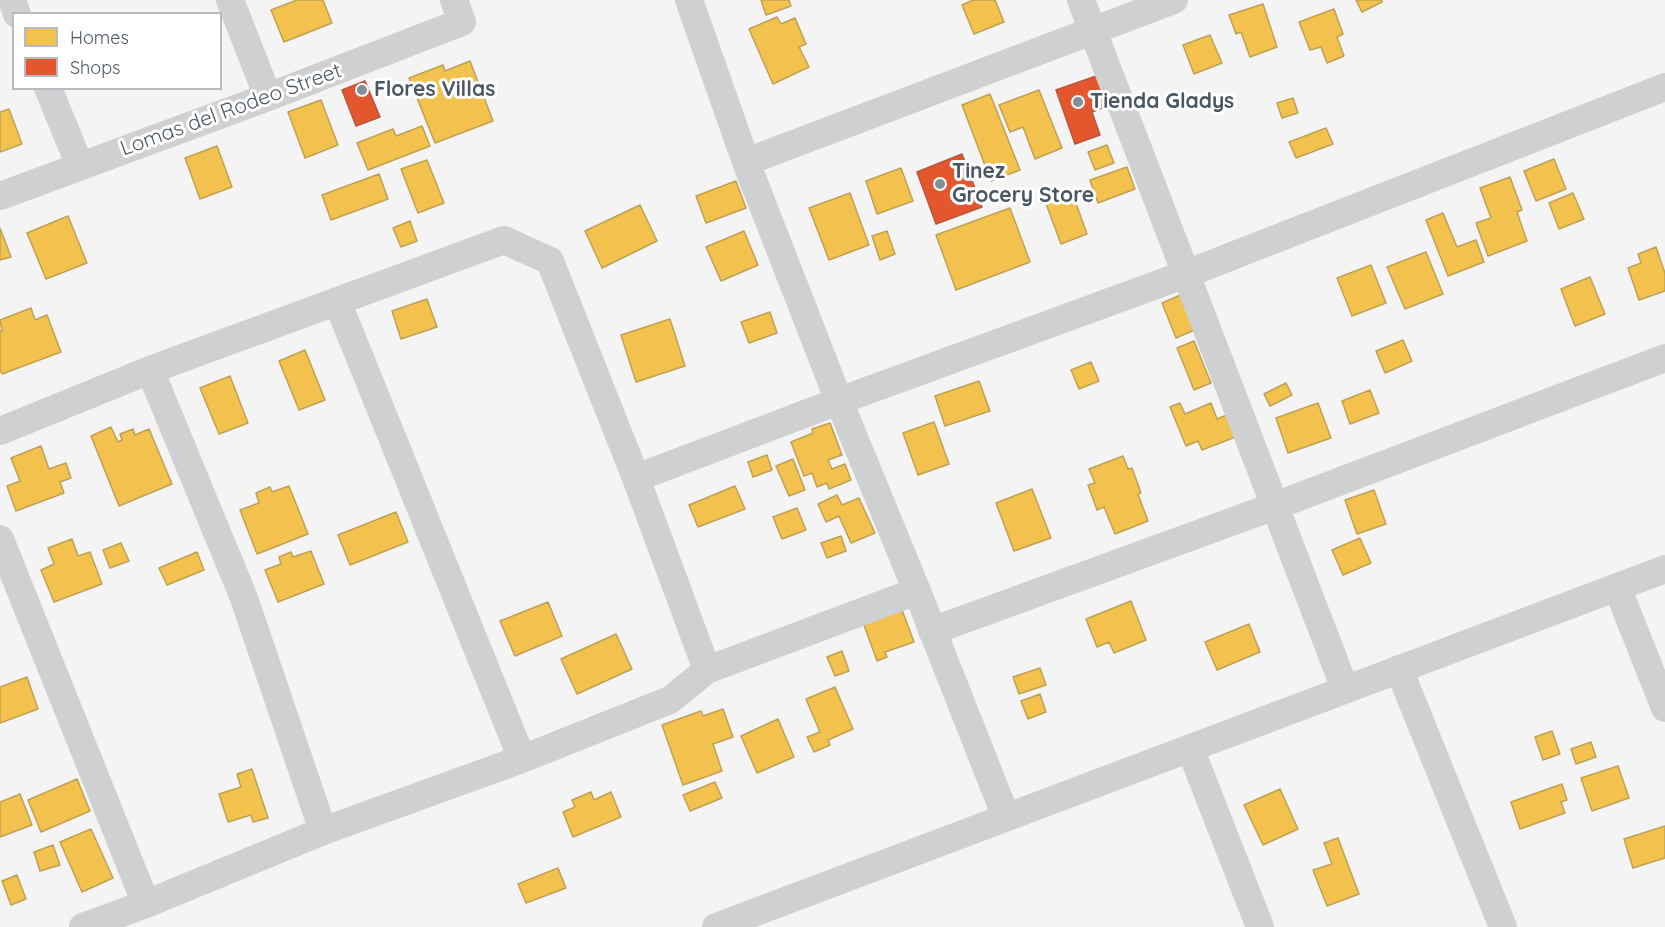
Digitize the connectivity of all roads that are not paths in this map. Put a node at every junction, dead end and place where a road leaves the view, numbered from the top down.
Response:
1 (230, 0) edge
2 (689, 0) edge
3 (1081, 0) edge
4 (1174, 0) edge
5 (458, 11) edge
6 (1092, 31) junction
7 (1665, 87) edge
8 (49, 90) edge
9 (268, 97) junction
10 (746, 162) junction
11 (80, 166) junction
12 (0, 196) edge
13 (1186, 274) junction
14 (337, 301) junction
15 (1665, 358) edge
16 (150, 370) junction
17 (839, 401) junction
18 (0, 431) edge
19 (636, 478) junction
20 (1275, 506) junction
21 (0, 538) edge
22 (1665, 569) edge
23 (1617, 587) junction
24 (917, 591) junction
25 (932, 631) junction
26 (1399, 669) junction
27 (707, 670) junction
28 (1345, 690) junction
29 (1665, 708) edge
30 (1190, 748) junction
31 (522, 759) junction
32 (1006, 818) junction
33 (322, 831) junction
34 (146, 904) junction
35 (84, 927) edge
36 (716, 927) edge
37 (1260, 927) edge
38 (1503, 927) edge

1 - 9 street
2 - 10 street
3 - 6 street
4 - 6 street
5 - 9 street, Lomas del Rodeo Street
6 - 10 street
6 - 13 street
7 - 13 street
8 - 11 street
9 - 11 street, Lomas del Rodeo Street
10 - 17 street
11 - 12 street, Lomas del Rodeo Street
13 - 17 street
13 - 20 street
14 - 16 street
14 - 19 street
14 - 31 street
15 - 20 street
16 - 18 street
16 - 33 street
17 - 19 street
17 - 24 street
19 - 27 street
20 - 25 street
20 - 28 street
21 - 34 street
22 - 23 street
23 - 26 street
23 - 29 street
24 - 25 street
24 - 27 street
25 - 32 street
26 - 28 street
26 - 38 street
27 - 31 street
28 - 30 street
30 - 32 street
30 - 37 street
31 - 33 street
32 - 36 street
33 - 34 street
34 - 35 street

